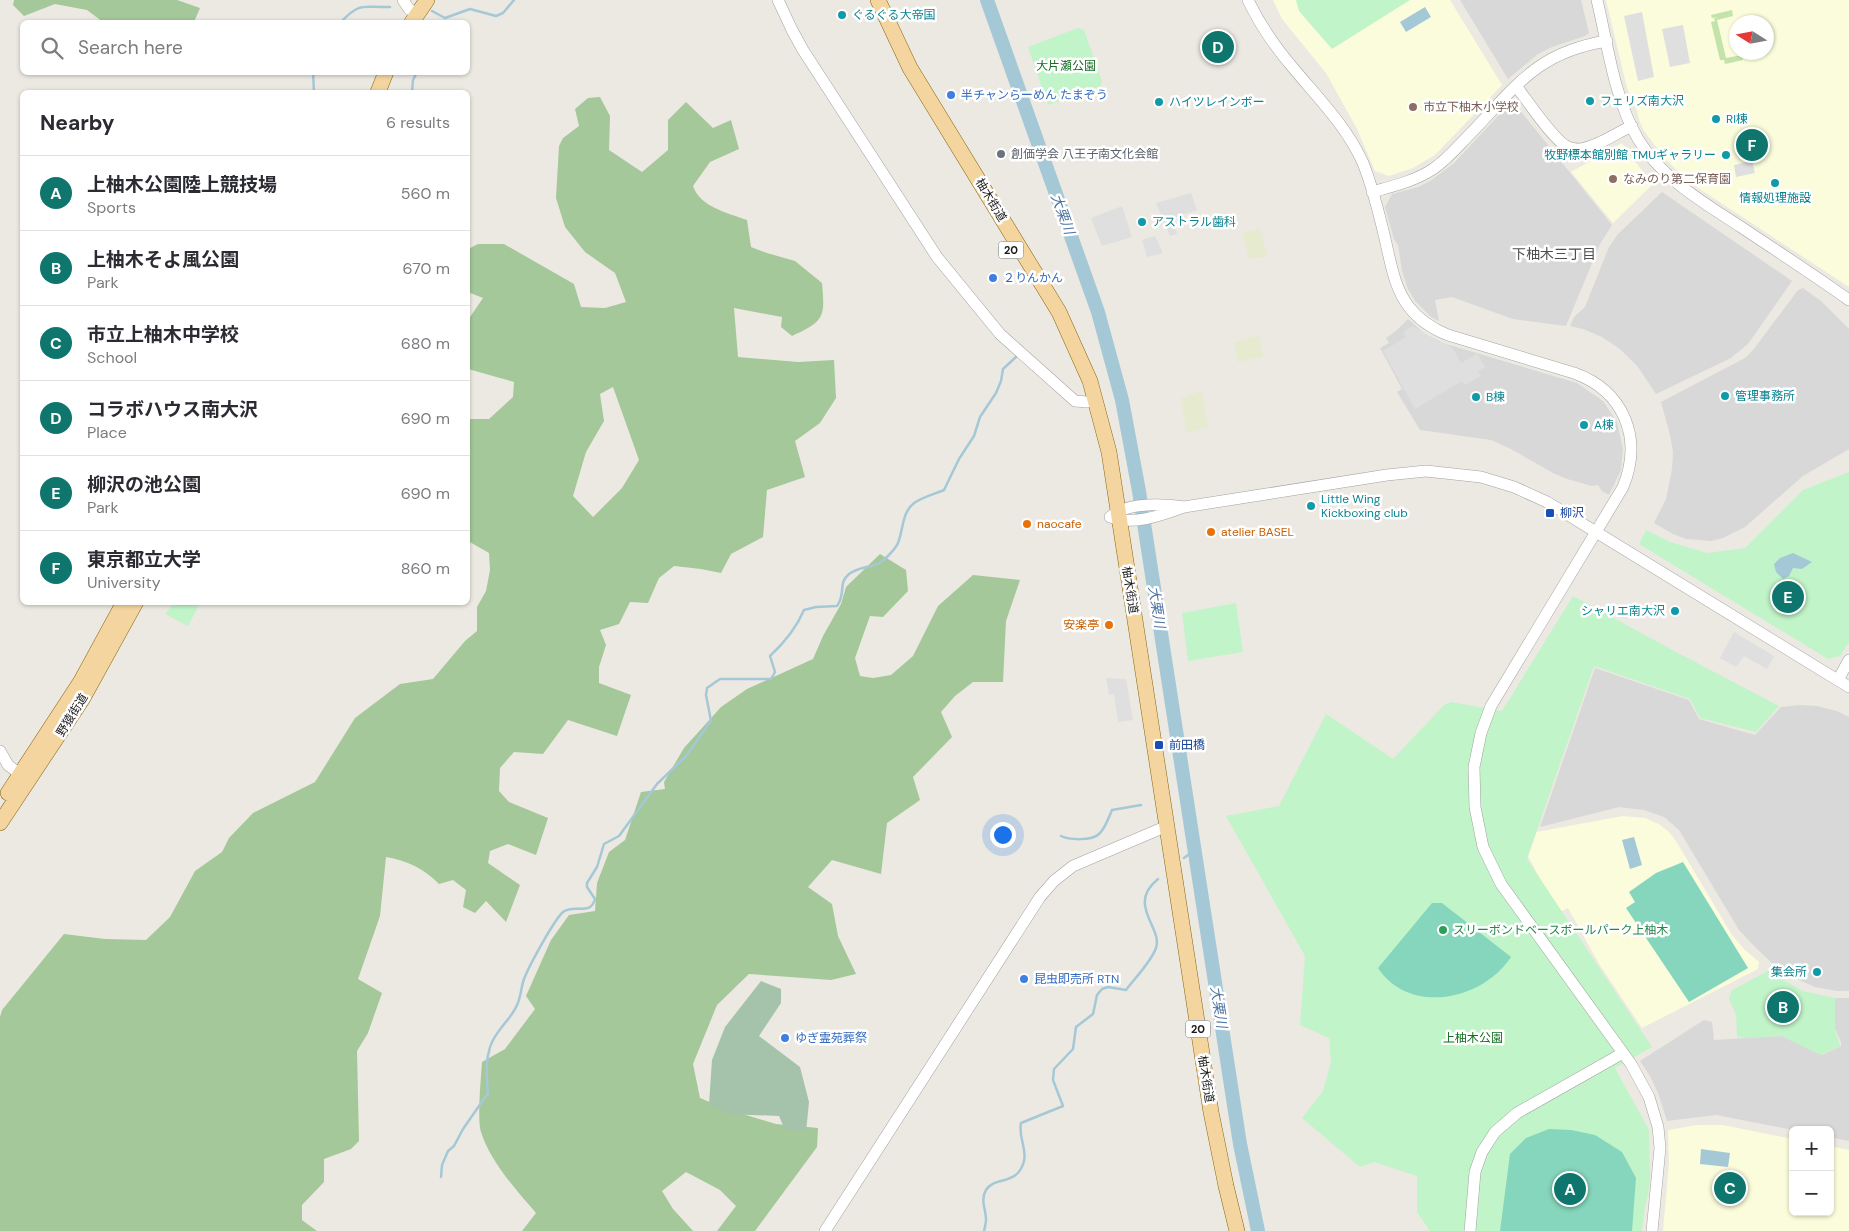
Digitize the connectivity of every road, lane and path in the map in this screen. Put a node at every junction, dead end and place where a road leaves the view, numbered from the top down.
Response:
1 (427, 0) edge
2 (778, 0) edge
3 (868, 0) edge
4 (878, 0) edge
5 (1248, 0) edge
6 (1597, 0) edge
7 (411, 9) edge
8 (403, 20) edge
9 (1607, 41) junction
10 (374, 75) edge
11 (385, 75) edge
12 (1516, 86) junction
13 (368, 90) edge
14 (379, 90) edge
15 (1632, 126) junction
16 (1372, 192) junction
17 (1849, 300) edge
18 (1087, 402) junction
19 (1116, 516) junction
20 (1596, 532) junction
21 (122, 605) edge
22 (134, 605) edge
23 (1849, 660) edge
24 (1838, 680) junction
25 (1849, 687) edge
26 (0, 751) edge
27 (24, 778) junction
28 (0, 805) edge
29 (0, 823) edge
30 (1162, 828) junction
31 (1623, 1053) junction
32 (824, 1231) edge
33 (1228, 1231) edge
34 (1237, 1231) edge
35 (1470, 1231) edge
36 (1652, 1231) edge

1 - 7 main road
2 - 18 street
3 - 18 main road, 柚木街道 / 20
4 - 19 main road, 柚木街道 / 20
5 - 16 street
6 - 9 street
7 - 8 main road
9 - 12 street
9 - 15 street
10 - 13 main road
11 - 14 main road
12 - 15 street
12 - 16 street
15 - 17 street
16 - 20 street
18 - 19 main road, 柚木街道 / 20
19 - 20 street
19 - 30 main road, 柚木街道 / 20
20 - 24 street
20 - 31 street
21 - 27 main road, 野猿街道
22 - 27 main road, 野猿街道
23 - 24 street
24 - 25 street
26 - 27 street
27 - 28 main road, 野猿街道
27 - 29 main road, 野猿街道
30 - 32 street
30 - 33 main road, 柚木街道 / 20
30 - 34 main road, 柚木街道 / 20
31 - 35 street
31 - 36 street

